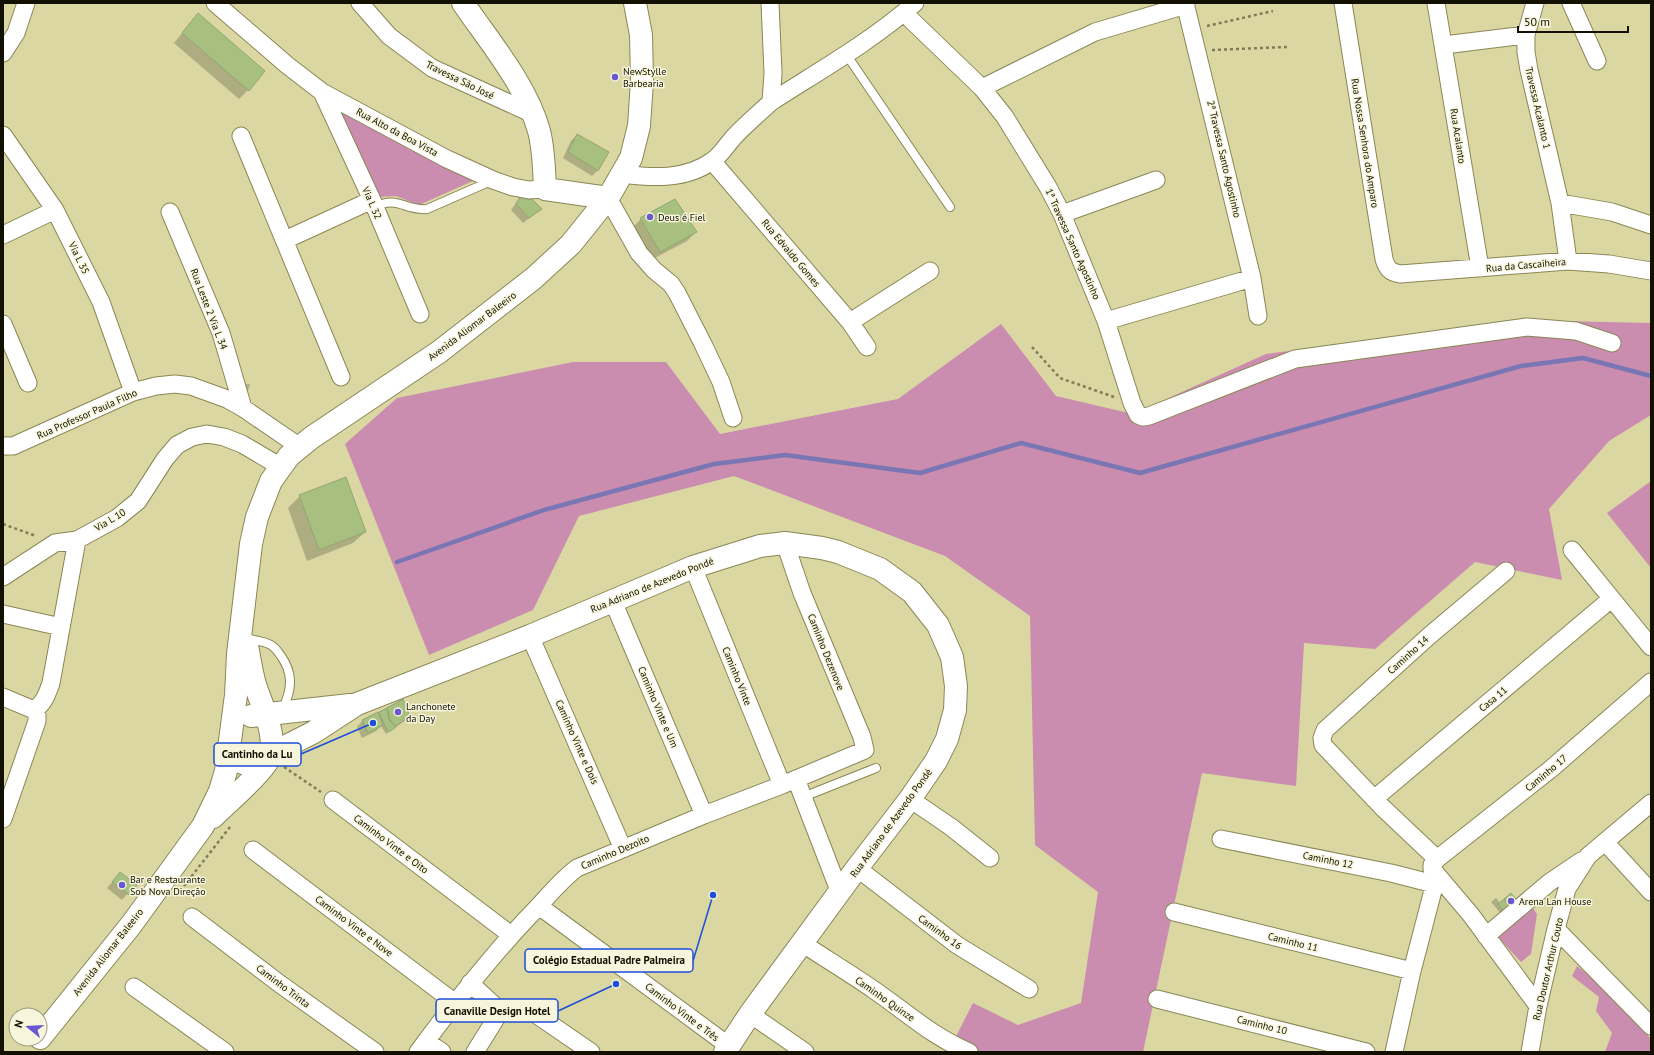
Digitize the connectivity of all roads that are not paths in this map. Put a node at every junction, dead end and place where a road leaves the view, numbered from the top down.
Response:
1 (26, 3) edge
2 (214, 3) edge
3 (360, 3) edge
4 (462, 3) edge
5 (635, 3) edge
6 (770, 3) edge
7 (1343, 3) edge
8 (1436, 3) edge
9 (1535, 3) edge
10 (1571, 3) edge
11 (1186, 4) edge
12 (910, 8) edge
13 (1526, 35) junction
14 (1444, 45) junction
15 (3, 53) edge
16 (846, 54) junction
17 (1597, 61) dead end
18 (982, 88) junction
19 (322, 92) junction
20 (771, 102) junction
21 (534, 114) junction
22 (3, 135) edge
23 (242, 136) dead end
24 (712, 161) junction
25 (623, 174) junction
26 (493, 180) junction
27 (1156, 180) dead end
28 (545, 189) junction
29 (608, 198) junction
30 (1560, 203) junction
31 (373, 204) junction
32 (950, 207) dead end
33 (55, 210) junction
34 (170, 212) dead end
35 (1062, 214) junction
36 (1651, 225) edge
37 (3, 235) edge
38 (285, 240) junction
39 (1568, 261) junction
40 (1480, 268) junction
41 (930, 271) dead end
42 (1651, 271) edge
43 (1400, 274) joint
44 (1252, 278) junction
45 (420, 314) dead end
46 (1258, 316) dead end
47 (1106, 321) junction
48 (850, 322) junction
49 (3, 324) edge
50 (1612, 343) dead end
51 (868, 347) dead end
52 (342, 376) dead end
53 (28, 383) dead end
54 (133, 392) junction
55 (243, 408) junction
56 (733, 418) dead end
57 (3, 446) edge
58 (300, 447) junction
59 (281, 467) junction
60 (77, 540) junction
61 (785, 543) junction
62 (1572, 550) dead end
63 (693, 567) junction
64 (1506, 571) dead end
65 (3, 577) edge
66 (1611, 598) junction
67 (612, 599) junction
68 (244, 613) junction
69 (3, 614) edge
70 (61, 627) junction
71 (530, 636) junction
72 (246, 639) junction
73 (1651, 647) edge
74 (1651, 682) edge
75 (3, 697) edge
76 (357, 704) junction
77 (281, 710) junction
78 (36, 715) junction
79 (232, 727) junction
80 (228, 752) junction
81 (857, 754) joint
82 (269, 756) junction
83 (876, 768) dead end
84 (789, 782) junction
85 (803, 797) junction
86 (910, 799) junction
87 (1374, 799) junction
88 (332, 800) road end
89 (6, 802) edge
90 (1651, 802) edge
91 (704, 815) junction
92 (3, 819) edge
93 (203, 826) junction
94 (1221, 839) dead end
95 (1605, 842) junction
96 (623, 849) junction
97 (253, 850) dead end
98 (1588, 856) junction
99 (990, 858) dead end
100 (857, 868) junction
101 (1435, 872) junction
102 (840, 892) junction
103 (1651, 892) edge
104 (539, 906) junction
105 (1174, 912) dead end
106 (192, 917) dead end
107 (1556, 929) junction
108 (511, 935) junction
109 (1486, 936) junction
110 (802, 943) junction
111 (1412, 970) junction
112 (470, 983) junction
113 (134, 986) dead end
114 (1029, 988) dead end
115 (1157, 999) dead end
116 (454, 1002) junction
117 (1538, 1006) junction
118 (534, 1013) dead end
119 (750, 1014) junction
120 (1651, 1026) edge
121 (48, 1029) edge
122 (422, 1046) edge
123 (727, 1049) edge
124 (225, 1052) edge
125 (375, 1052) edge
126 (442, 1052) edge
127 (475, 1052) edge
128 (591, 1052) edge
129 (805, 1052) edge
130 (969, 1052) edge
131 (1366, 1052) edge
132 (1394, 1052) edge
133 (1530, 1052) edge

1 - 15 street
2 - 19 street, Rua Alto da Boa Vista
3 - 21 street, Travessa São José
4 - 21 street
5 - 25 street, Avenida Aliomar Baleeiro
6 - 20 street
7 - 43 street, Rua Nossa Senhora do Amparo
8 - 14 street, Rua Acalanto
9 - 13 street, Travessa Acalanto 1
10 - 17 street
11 - 18 street
11 - 44 street, 2ª Travessa Santo Agostinho
12 - 16 street
12 - 18 street, 1ª Travessa Santo Agostinho
13 - 14 street
13 - 30 street, Travessa Acalanto 1
14 - 40 street, Rua Acalanto
16 - 20 street
16 - 32 lane
18 - 35 street, 1ª Travessa Santo Agostinho
19 - 26 street, Rua Alto da Boa Vista
19 - 31 street, Via L 32
20 - 24 street
21 - 28 street
22 - 33 street, Via L 35
23 - 38 street
24 - 25 street
24 - 48 street, Rua Edvaldo Gomes
25 - 29 street, Avenida Aliomar Baleeiro
26 - 28 street, Rua Alto da Boa Vista
26 - 31 lane
27 - 35 street
28 - 29 street, Rua Alto da Boa Vista
29 - 56 street
29 - 58 street, Avenida Aliomar Baleeiro
30 - 36 street
30 - 39 street, Travessa Acalanto 1
31 - 38 street
31 - 45 street, Via L 32
33 - 37 street
33 - 54 street, Via L 35
34 - 55 street, Rua Leste 2 Via L 34
35 - 47 street, 1ª Travessa Santo Agostinho
38 - 52 street
39 - 40 street, Rua da Cascaiheira
39 - 42 street, Rua da Cascaiheira
40 - 43 street, Rua da Cascaiheira
41 - 48 street
44 - 46 street, 2ª Travessa Santo Agostinho
44 - 47 street
47 - 50 street, 1ª Travessa Santo Agostinho
48 - 51 street, Rua Edvaldo Gomes
49 - 53 street
54 - 55 street, Rua Professor Paula Filho
54 - 57 street, Rua Professor Paula Filho
55 - 58 street, Rua Professor Paula Filho
58 - 59 street, Avenida Aliomar Baleeiro
59 - 60 street, Via L 10
59 - 68 street, Avenida Aliomar Baleeiro
60 - 65 street
60 - 70 street
61 - 63 street, Rua Adriano de Azevedo Pondé
61 - 81 street, Caminho Dezenove
61 - 86 street, Rua Adriano de Azevedo Pondé
62 - 66 street
63 - 67 street, Rua Adriano de Azevedo Pondé
63 - 84 street, Caminho Vinte
64 - 87 street, Caminho 14
66 - 73 street
66 - 87 street, Casa 11
67 - 71 street, Rua Adriano de Azevedo Pondé
67 - 91 street, Caminho Vinte e Um
68 - 72 street, Avenida Aliomar Baleeiro
68 - 79 street, Avenida Aliomar Baleeiro
69 - 70 street
70 - 78 street
71 - 76 street, Rua Adriano de Azevedo Pondé
71 - 96 street, Caminho Vinte e Dois
72 - 77 street, Avenida Aliomar Baleeiro
72 - 77 lane
74 - 101 street, Caminho 17
75 - 78 street
76 - 77 street, Rua Adriano de Azevedo Pondé
76 - 82 street, Rua Adriano de Azevedo Pondé
77 - 79 street, Rua Adriano de Azevedo Pondé
77 - 82 street, Avenida Aliomar Baleeiro
78 - 89 street
79 - 80 street, Avenida Aliomar Baleeiro
80 - 82 street, Rua Adriano de Azevedo Pondé
80 - 93 street, Avenida Aliomar Baleeiro
81 - 84 street, Caminho Dezoito
82 - 93 street, Avenida Aliomar Baleeiro
83 - 85 lane
84 - 85 street, Caminho Vinte
84 - 91 street, Caminho Dezoito
85 - 102 street, Caminho Vinte
86 - 99 street
86 - 100 street, Rua Adriano de Azevedo Pondé
87 - 101 street
88 - 108 street, Caminho Vinte e Oito
89 - 92 street
90 - 95 street, Rua Doutor Arthur Couto
91 - 96 street, Caminho Dezoito
93 - 121 street, Avenida Aliomar Baleeiro
94 - 101 street, Caminho 12
95 - 98 street, Rua Doutor Arthur Couto
95 - 103 street
96 - 104 street, Caminho Dezoito
97 - 116 street, Caminho Vinte e Nove
98 - 107 street, Rua Doutor Arthur Couto
98 - 109 street
100 - 102 street, Rua Adriano de Azevedo Pondé
100 - 114 street, Caminho 16
101 - 109 street
101 - 111 street
102 - 110 street, Rua Adriano de Azevedo Pondé
104 - 108 street, Caminho Dezoito
104 - 123 street, Caminho Vinte e Três
105 - 111 street, Caminho 11
106 - 125 street, Caminho Trinta
107 - 117 street, Rua Doutor Arthur Couto
107 - 120 street
108 - 112 street, Caminho Dezoito
109 - 117 street
110 - 119 street, Rua Adriano de Azevedo Pondé
110 - 130 street, Caminho Quinze
111 - 132 street
112 - 116 street, Caminho Dezoito
112 - 127 street
113 - 124 street
115 - 131 street, Caminho 10
116 - 122 street, Caminho Dezoito
117 - 133 street, Rua Doutor Arthur Couto
118 - 128 street
119 - 123 street, Rua Adriano de Azevedo Pondé
119 - 129 street
122 - 126 street

